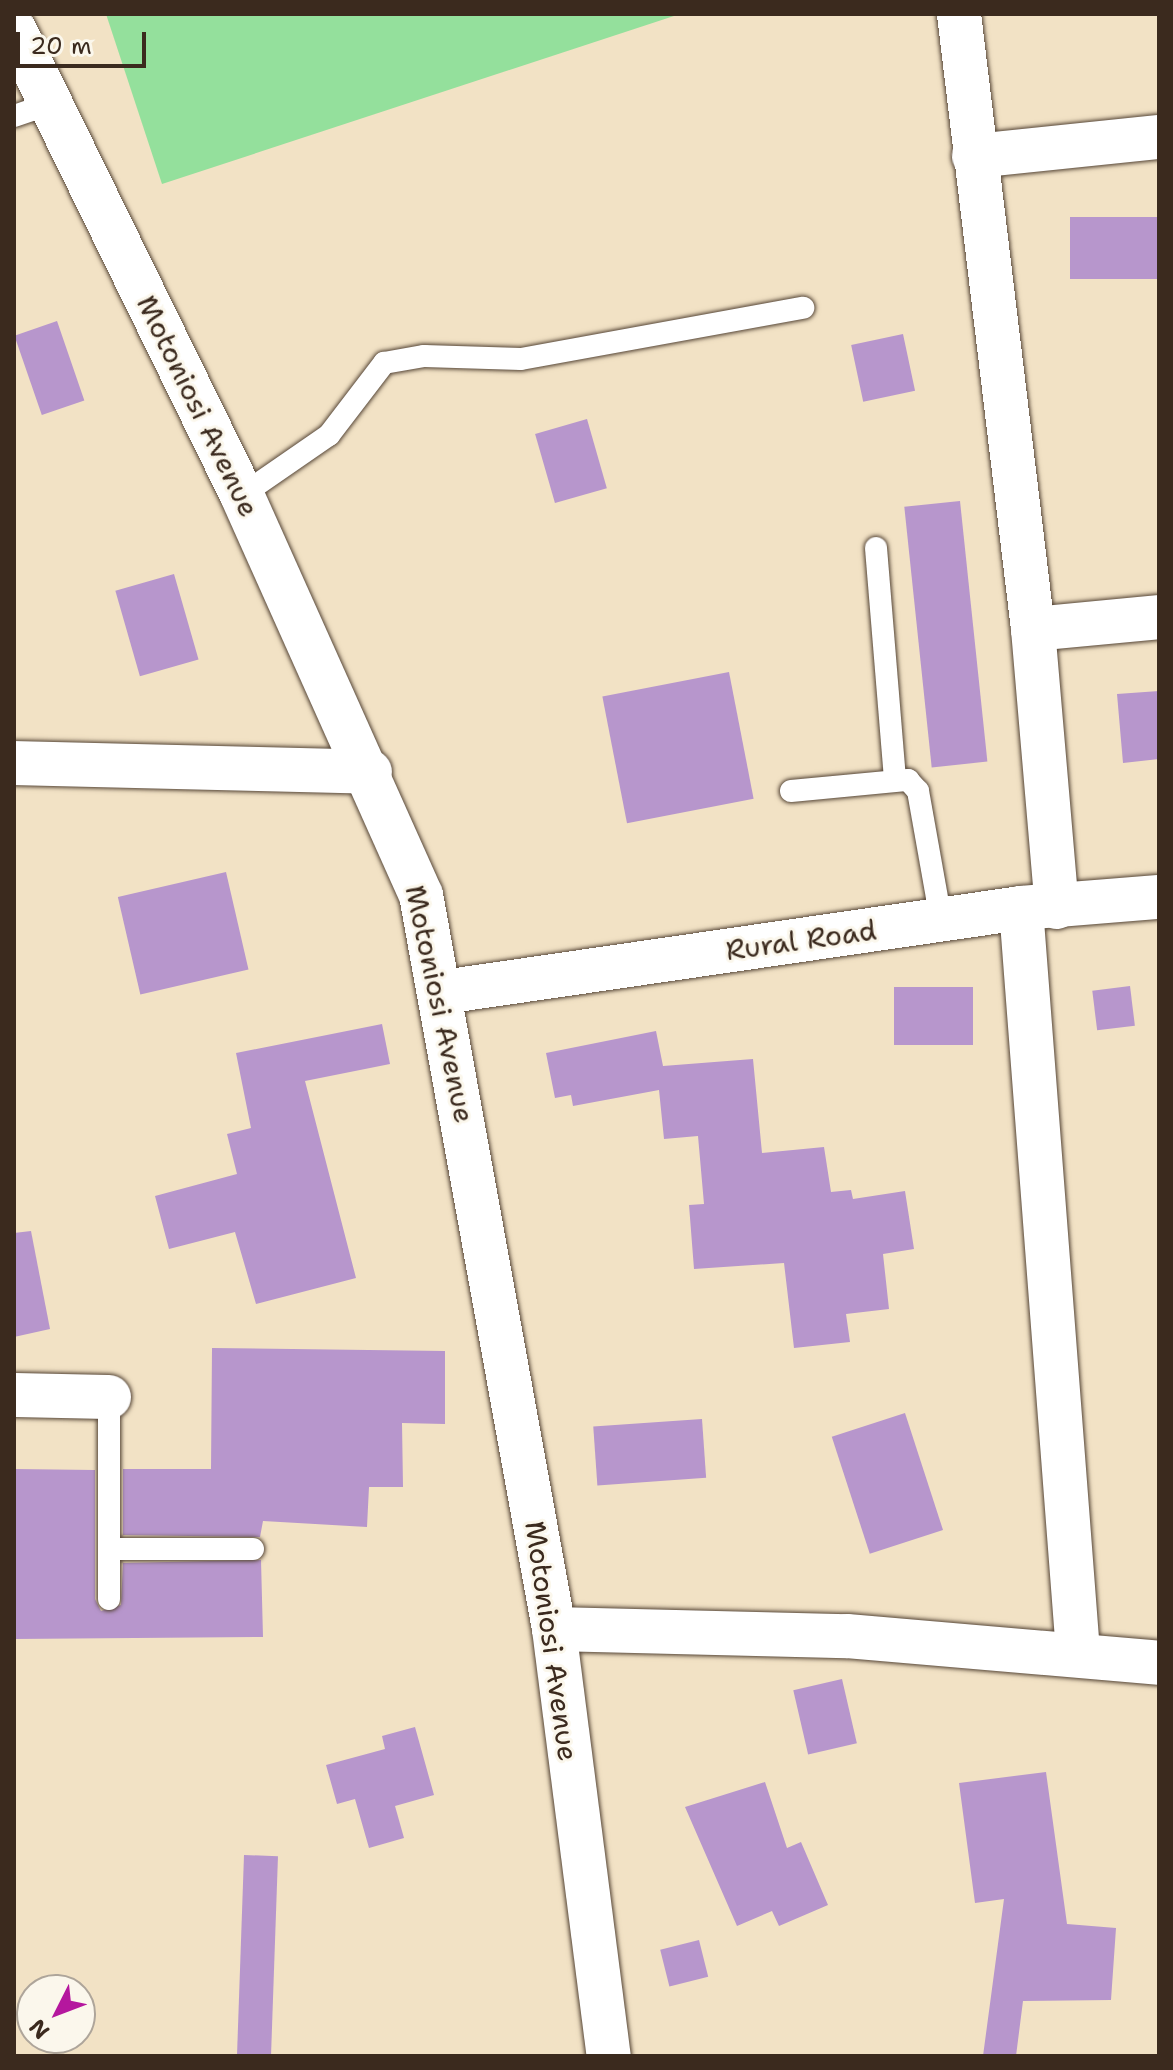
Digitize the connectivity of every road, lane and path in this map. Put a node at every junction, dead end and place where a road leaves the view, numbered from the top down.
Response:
1 (959, 14) edge
2 (14, 29) edge
3 (33, 110) edge
4 (1159, 137) edge
5 (974, 156) junction
6 (803, 308) dead end
7 (242, 495) junction
8 (876, 548) dead end
9 (1159, 617) edge
10 (1033, 629) junction
11 (14, 763) edge
12 (370, 772) junction
13 (895, 778) junction
14 (791, 791) dead end
15 (1159, 897) edge
16 (1039, 908) junction
17 (941, 920) junction
18 (443, 992) junction
19 (14, 1395) edge
20 (109, 1397) joint
21 (109, 1549) junction
22 (253, 1549) dead end
23 (109, 1599) dead end
24 (554, 1629) junction
25 (1078, 1653) junction
26 (1159, 1663) edge
27 (609, 2056) edge

1 - 5 street
2 - 3 street, Motoniosi Avenue
3 - 7 street, Motoniosi Avenue
4 - 5 street
5 - 10 street
6 - 7 lane
7 - 12 street, Motoniosi Avenue
8 - 13 lane
9 - 10 street
10 - 16 street
11 - 12 street
12 - 18 street, Motoniosi Avenue
13 - 14 lane
13 - 17 lane
15 - 16 street, Rural Road
16 - 17 street, Rural Road
16 - 25 street
17 - 18 street, Rural Road
18 - 24 street, Motoniosi Avenue
19 - 20 street
20 - 21 lane
21 - 22 lane
21 - 23 lane
24 - 25 street
24 - 27 street, Motoniosi Avenue
25 - 26 street

